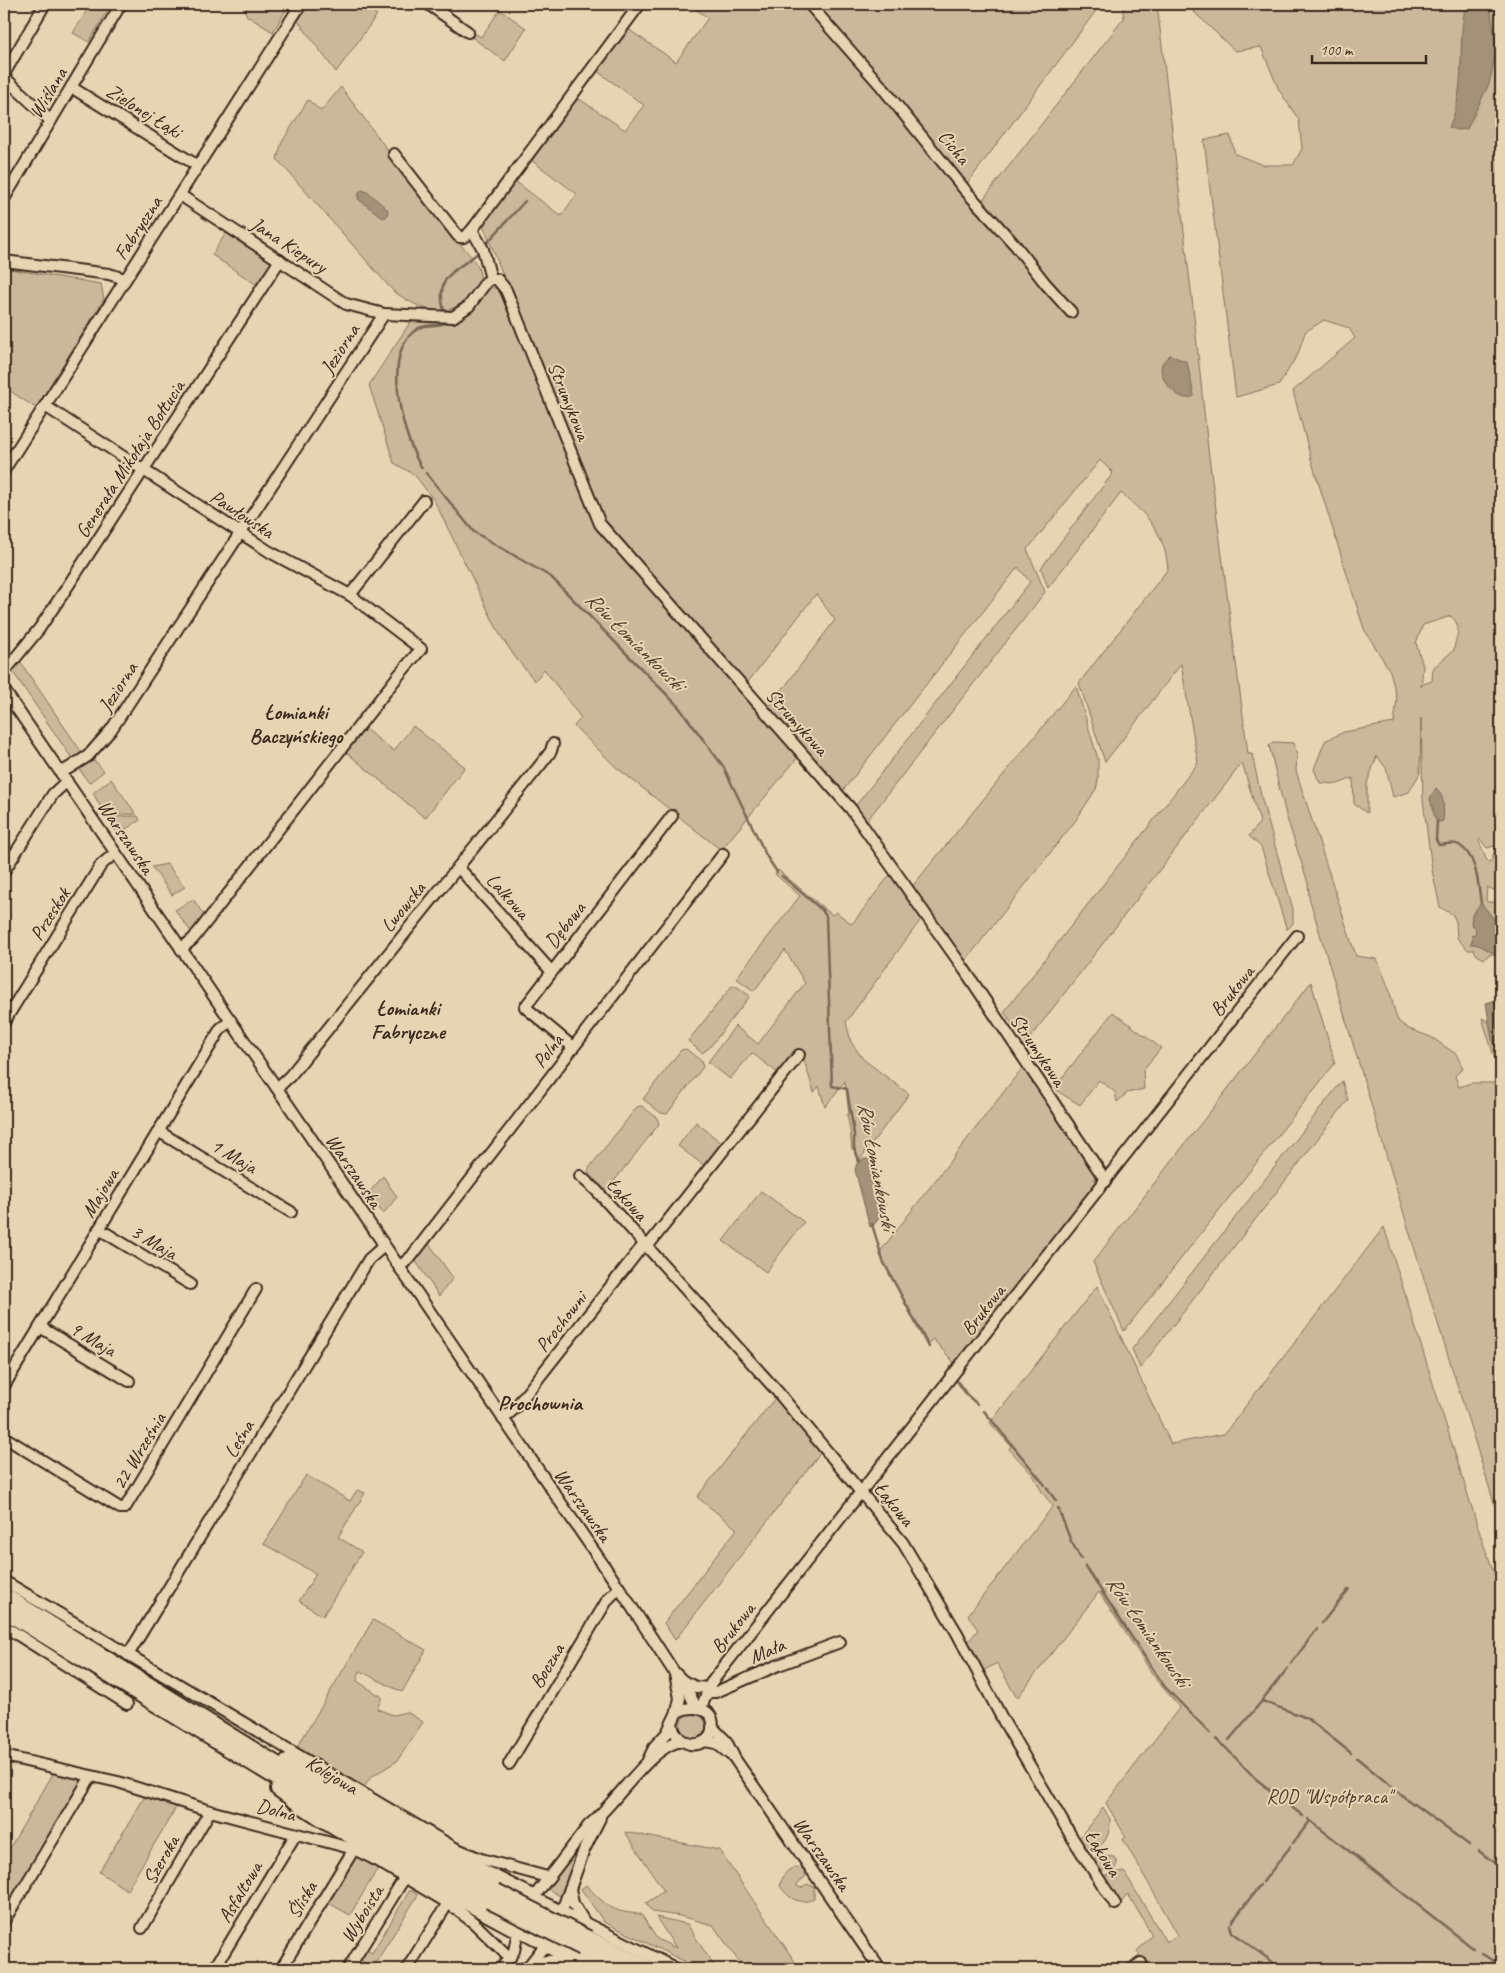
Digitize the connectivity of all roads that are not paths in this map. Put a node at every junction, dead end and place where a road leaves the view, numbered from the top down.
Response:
1 (46, 4) edge
2 (121, 4) edge
3 (301, 4) edge
4 (428, 4) edge
5 (640, 4) edge
6 (809, 4) edge
7 (468, 32) dead end
8 (4, 76) edge
9 (72, 87) junction
10 (51, 121) junction
11 (394, 154) dead end
12 (198, 166) junction
13 (180, 195) junction
14 (4, 199) edge
15 (472, 230) junction
16 (280, 260) junction
17 (4, 261) edge
18 (125, 279) junction
19 (491, 279) junction
20 (1071, 312) dead end
21 (384, 314) junction
22 (45, 406) junction
23 (4, 470) edge
24 (144, 470) junction
25 (424, 500) dead end
26 (240, 534) junction
27 (350, 595) junction
28 (4, 672) edge
29 (4, 690) edge
30 (553, 744) dead end
31 (64, 777) junction
32 (672, 816) dead end
33 (115, 853) junction
34 (723, 854) dead end
35 (458, 867) junction
36 (4, 871) edge
37 (1297, 936) dead end
38 (182, 949) junction
39 (551, 971) junction
40 (230, 1021) junction
41 (4, 1022) edge
42 (573, 1048) junction
43 (799, 1054) dead end
44 (277, 1088) junction
45 (158, 1131) junction
46 (580, 1176) dead end
47 (1106, 1181) junction
48 (292, 1212) dead end
49 (99, 1229) junction
50 (384, 1246) junction
51 (645, 1246) junction
52 (399, 1267) junction
53 (190, 1284) dead end
54 (256, 1289) dead end
55 (40, 1327) junction
56 (129, 1381) dead end
57 (4, 1386) edge
58 (503, 1419) junction
59 (4, 1437) edge
60 (862, 1492) junction
61 (4, 1581) edge
62 (619, 1588) junction
63 (4, 1594) edge
64 (4, 1611) edge
65 (4, 1626) edge
66 (840, 1642) dead end
67 (128, 1654) junction
68 (674, 1672) junction
69 (683, 1681) junction
70 (708, 1690) junction
71 (127, 1704) dead end
72 (698, 1708) junction
73 (677, 1712) junction
74 (672, 1724) junction
75 (712, 1727) junction
76 (234, 1738) junction
77 (681, 1741) junction
78 (705, 1741) junction
79 (237, 1754) junction
80 (4, 1756) edge
81 (735, 1759) junction
82 (647, 1762) junction
83 (509, 1764) dead end
84 (91, 1776) junction
85 (210, 1811) junction
86 (602, 1815) junction
87 (296, 1834) junction
88 (354, 1849) junction
89 (405, 1877) junction
90 (547, 1878) junction
91 (570, 1889) junction
92 (492, 1896) junction
93 (533, 1897) junction
94 (448, 1903) junction
95 (1115, 1904) dead end
96 (561, 1912) junction
97 (4, 1921) edge
98 (142, 1928) dead end
99 (519, 1931) junction
100 (585, 1937) junction
101 (546, 1945) junction
102 (510, 1958) junction
103 (1141, 1964) dead end
104 (588, 1966) edge
105 (214, 1969) edge
106 (281, 1969) edge
107 (348, 1969) edge
108 (408, 1969) edge
109 (501, 1969) edge
110 (526, 1969) edge
111 (624, 1969) edge
112 (651, 1969) edge
113 (677, 1969) edge
114 (880, 1969) edge
115 (1132, 1969) edge

1 - 8 street
2 - 9 street, Wiślana
3 - 12 street, Fabryczna
4 - 7 street
5 - 15 street
6 - 20 street, Cicha
8 - 10 street
9 - 10 street, Wiślana
9 - 12 street, Zielonej Łąki
10 - 14 street, Wiślana
11 - 15 street
12 - 13 street, Fabryczna
13 - 16 street, Jana Kiepury
13 - 18 street, Fabryczna
15 - 19 street
16 - 21 street, Jana Kiepury
16 - 24 street, Generała Mikołaja Bołtucia
17 - 18 street
18 - 22 street, Fabryczna
19 - 21 street, Jeziorna
19 - 47 street, Strumykowa
21 - 26 street, Jeziorna
22 - 23 street, Fabryczna
22 - 24 street, Pawłowska
24 - 26 street, Pawłowska
24 - 28 street, Generała Mikołaja Bołtucia
25 - 27 street
26 - 27 street, Pawłowska
26 - 31 street, Jeziorna
27 - 38 street, Pawłowska
29 - 31 street, Warszawska
30 - 35 street, Lwowska
31 - 33 street, Warszawska
31 - 36 street, Jeziorna
32 - 39 street, Dębowa
33 - 38 street, Warszawska
33 - 41 street, Przeskok
34 - 42 street, Polna
35 - 39 street, Lalkowa
35 - 44 street, Lwowska
37 - 47 street, Brukowa
38 - 40 street, Warszawska
39 - 42 street, Dębowa
40 - 44 street, Warszawska
40 - 45 street, Majowa
42 - 52 street, Polna
43 - 51 street, Prochowni
44 - 50 street, Warszawska
45 - 48 street, 1 Maja
45 - 49 street, Majowa
46 - 51 street, Łąkowa
47 - 60 street, Brukowa
49 - 53 street, 3 Maja
49 - 55 street, Majowa
50 - 52 street, Warszawska
50 - 67 street, Leśna
51 - 58 street, Prochowni
51 - 60 street, Łąkowa
52 - 58 street, Warszawska
54 - 59 street, 22 Września
55 - 56 street, 9 Maja
55 - 57 street, Majowa
58 - 62 street, Warszawska
60 - 70 street, Brukowa
60 - 95 street, Łąkowa
61 - 67 street, Kolejowa
62 - 68 street, Warszawska
62 - 83 street, Boczna
63 - 76 highway, Kolejowa
64 - 79 highway, Kolejowa
65 - 71 street
66 - 70 street, Mała
67 - 90 street, Kolejowa
68 - 69 street, Warszawska
68 - 73 street, Warszawska
69 - 70 street, Warszawska
69 - 72 street, Warszawska
70 - 72 street, Brukowa
72 - 73 street
72 - 75 street
73 - 74 street
74 - 77 street
74 - 82 street
75 - 78 street
75 - 81 street, Warszawska
76 - 92 highway, Kolejowa
76 - 93 highway
77 - 78 street
77 - 82 street
78 - 81 street, Warszawska
79 - 92 highway, Kolejowa
79 - 99 highway
80 - 84 street, Dolna
81 - 114 street, Warszawska
82 - 86 street
84 - 85 street, Dolna
84 - 97 street
85 - 87 street, Dolna
85 - 98 street, Szeroka
86 - 90 street
86 - 91 street
87 - 88 street, Dolna
87 - 105 street, Asfaltowa
88 - 89 street, Dolna
88 - 106 street, Śliska
89 - 94 street, Dolna
89 - 107 street, Wyboista
90 - 93 street
91 - 96 street
91 - 100 street
92 - 100 highway, Kolejowa, bridge
93 - 96 street
93 - 99 street
94 - 102 street, Dolna
94 - 108 street
96 - 100 street
96 - 101 street
99 - 101 street
99 - 102 street
100 - 111 highway, Kolejowa
100 - 112 highway, Kolejowa
100 - 113 street
101 - 104 highway
101 - 110 street
102 - 109 street
103 - 115 street
104 - 110 highway

